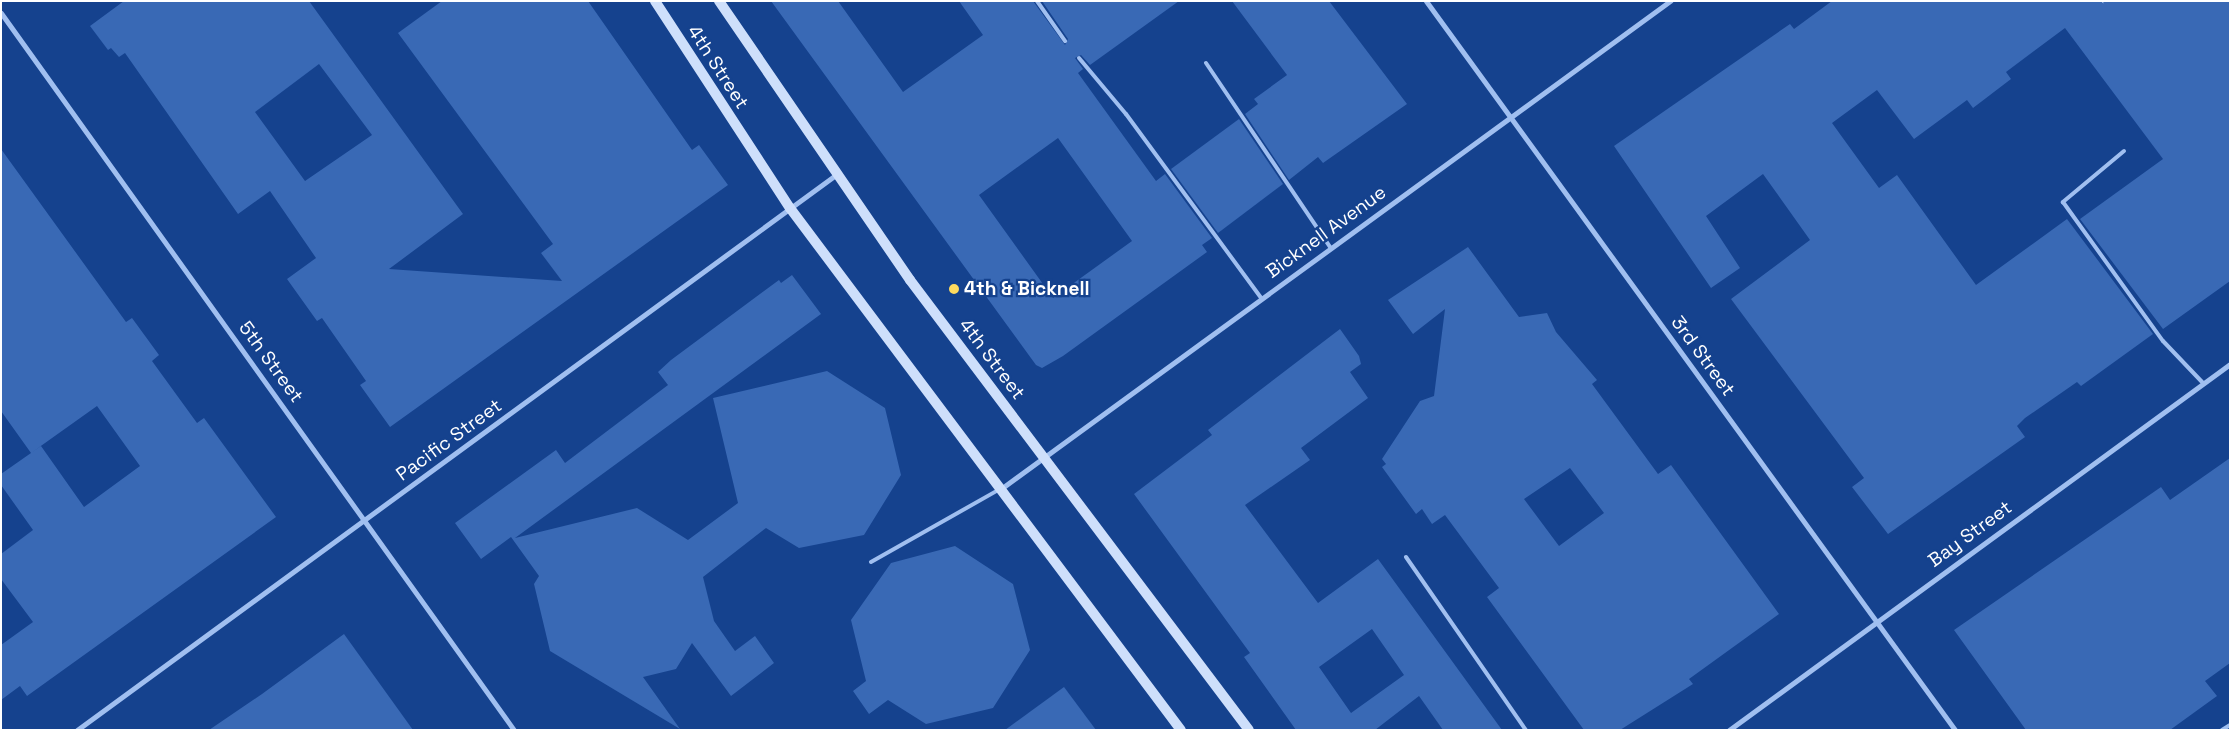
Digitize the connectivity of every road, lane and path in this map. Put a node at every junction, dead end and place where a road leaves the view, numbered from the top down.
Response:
1 (654, 1) edge
2 (718, 1) edge
3 (1037, 1) edge
4 (1426, 1) edge
5 (1670, 1) edge
6 (1, 13) edge
7 (1065, 41) dead end
8 (1079, 58) dead end
9 (1206, 63) dead end
10 (1510, 117) junction
11 (2124, 151) dead end
12 (838, 174) junction
13 (790, 208) junction
14 (1330, 247) junction
15 (1261, 298) junction
16 (2230, 364) edge
17 (2203, 383) junction
18 (1044, 456) junction
19 (1002, 488) junction
20 (366, 520) junction
21 (1406, 557) dead end
22 (871, 562) dead end
23 (1876, 620) junction
24 (2230, 724) edge
25 (77, 730) edge
26 (514, 730) edge
27 (1181, 730) edge
28 (1248, 730) edge
29 (1526, 730) edge
30 (1729, 730) edge
31 (1955, 730) edge
32 (2222, 730) edge

1 - 13 street, 4th Street
2 - 12 street, 4th Street
3 - 7 lane
4 - 10 street, 3rd Street
5 - 10 street, Bicknell Avenue
6 - 20 street, 5th Street
8 - 15 lane
9 - 14 lane
10 - 14 street, Bicknell Avenue
10 - 23 street, 3rd Street
11 - 17 lane
12 - 13 street, Pacific Street
12 - 18 street, 4th Street
13 - 19 street, 4th Street
13 - 20 street, Pacific Street
14 - 15 street, Bicknell Avenue
15 - 18 street, Bicknell Avenue
16 - 17 street, Bay Street
17 - 23 street, Bay Street
18 - 19 street, Bicknell Avenue
18 - 28 street, 4th Street
19 - 22 lane
19 - 27 street, 4th Street
20 - 25 street, Pacific Street
20 - 26 street, 5th Street
21 - 29 lane
23 - 30 street, Bay Street
23 - 31 street, 3rd Street
24 - 32 lane

